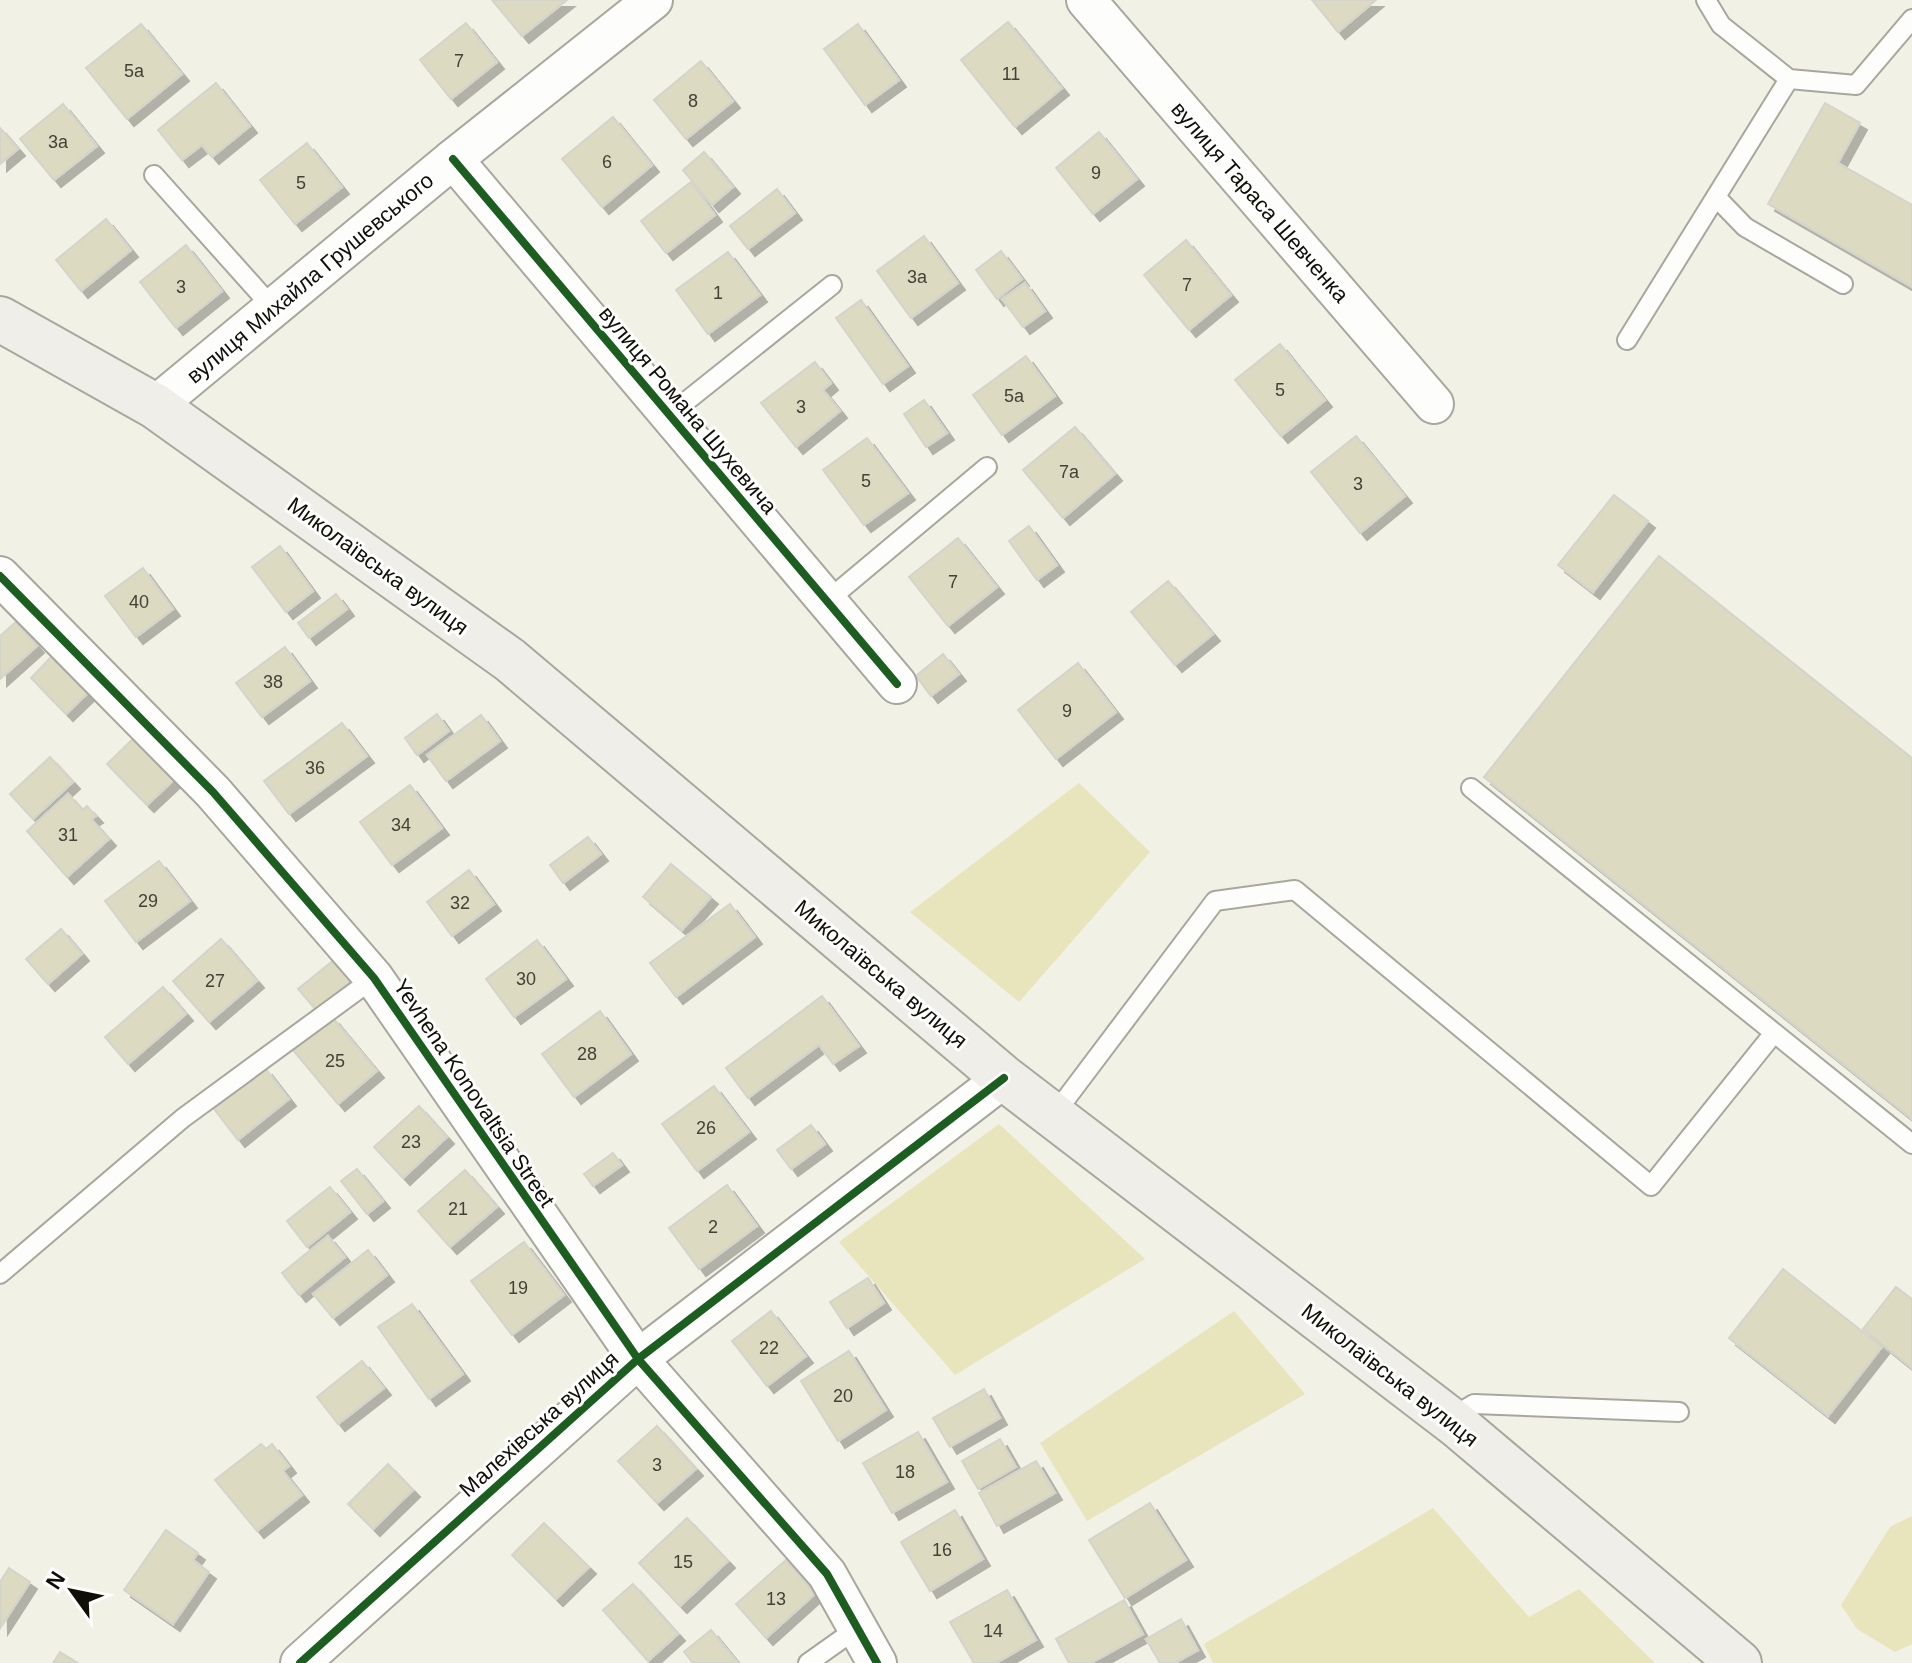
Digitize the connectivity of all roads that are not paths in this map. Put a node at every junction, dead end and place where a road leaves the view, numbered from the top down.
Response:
1 (1086, 0) edge
2 (1706, 0) edge
3 (648, 2) edge
4 (1912, 19) edge
5 (1789, 79) junction
6 (453, 159) junction
7 (154, 175) dead end
8 (1716, 197) junction
9 (1843, 284) dead end
10 (832, 285) dead end
11 (273, 308) junction
12 (0, 319) edge
13 (1627, 340) dead end
14 (1434, 404) dead end
15 (155, 406) junction
16 (669, 415) junction
17 (987, 467) dead end
18 (0, 576) edge
19 (827, 601) junction
20 (897, 684) dead end
21 (1471, 788) dead end
22 (374, 978) junction
23 (1774, 1033) junction
24 (1004, 1078) junction
25 (1053, 1116) junction
26 (1912, 1144) edge
27 (0, 1274) edge
28 (638, 1359) junction
29 (1679, 1412) dead end
30 (1449, 1419) junction
31 (856, 1629) junction
32 (300, 1663) edge
33 (808, 1663) edge
34 (877, 1663) edge
35 (1739, 1663) edge

1 - 14 street, вулиця Тараса Шевченка
2 - 5 lane
3 - 6 street, вулиця Михайла Грушевського
4 - 5 lane
5 - 8 lane
6 - 11 street, вулиця Михайла Грушевського
6 - 16 street, вулиця Романа Шухевича
7 - 11 lane
8 - 9 lane
8 - 13 lane
10 - 16 lane
11 - 15 street, вулиця Михайла Грушевського
12 - 15 main road, Миколаївська вулиця
15 - 24 main road, Миколаївська вулиця
16 - 19 street, вулиця Романа Шухевича
17 - 19 lane
18 - 22 street, Yevhena Konovaltsia Street
19 - 20 street, вулиця Романа Шухевича
21 - 23 lane
22 - 27 lane
22 - 28 street, Yevhena Konovaltsia Street
23 - 25 lane
23 - 26 lane
24 - 25 main road, Миколаївська вулиця
24 - 28 street, Малехівська вулиця
25 - 30 main road, Миколаївська вулиця
28 - 31 street, Yevhena Konovaltsia Street
28 - 32 street, Малехівська вулиця
29 - 30 lane
30 - 35 main road, Миколаївська вулиця
31 - 33 lane
31 - 34 street, Yevhena Konovaltsia Street

